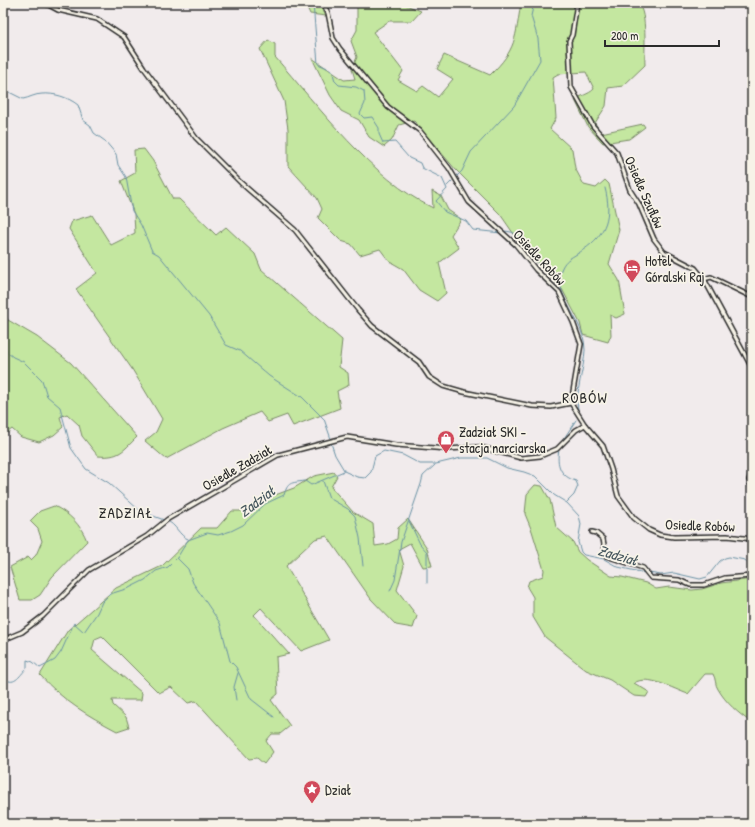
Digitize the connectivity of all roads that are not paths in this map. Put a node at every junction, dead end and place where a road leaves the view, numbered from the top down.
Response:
1 (45, 3) edge
2 (323, 3) edge
3 (577, 3) edge
4 (704, 279) junction
5 (752, 297) edge
6 (752, 368) edge
7 (571, 403) junction
8 (585, 425) junction
9 (752, 470) edge
10 (752, 488) edge
11 (592, 532) dead end
12 (752, 539) edge
13 (752, 576) edge
14 (3, 640) edge

1 - 7 street
2 - 7 street, Osiedle Robów
3 - 4 street, Osiedle Szuflów
4 - 5 street
4 - 6 street, Osiedle Szuflów
7 - 8 street, Osiedle Robów
8 - 12 street, Osiedle Robów
8 - 14 street, Osiedle Zadział
9 - 10 street
11 - 13 street

